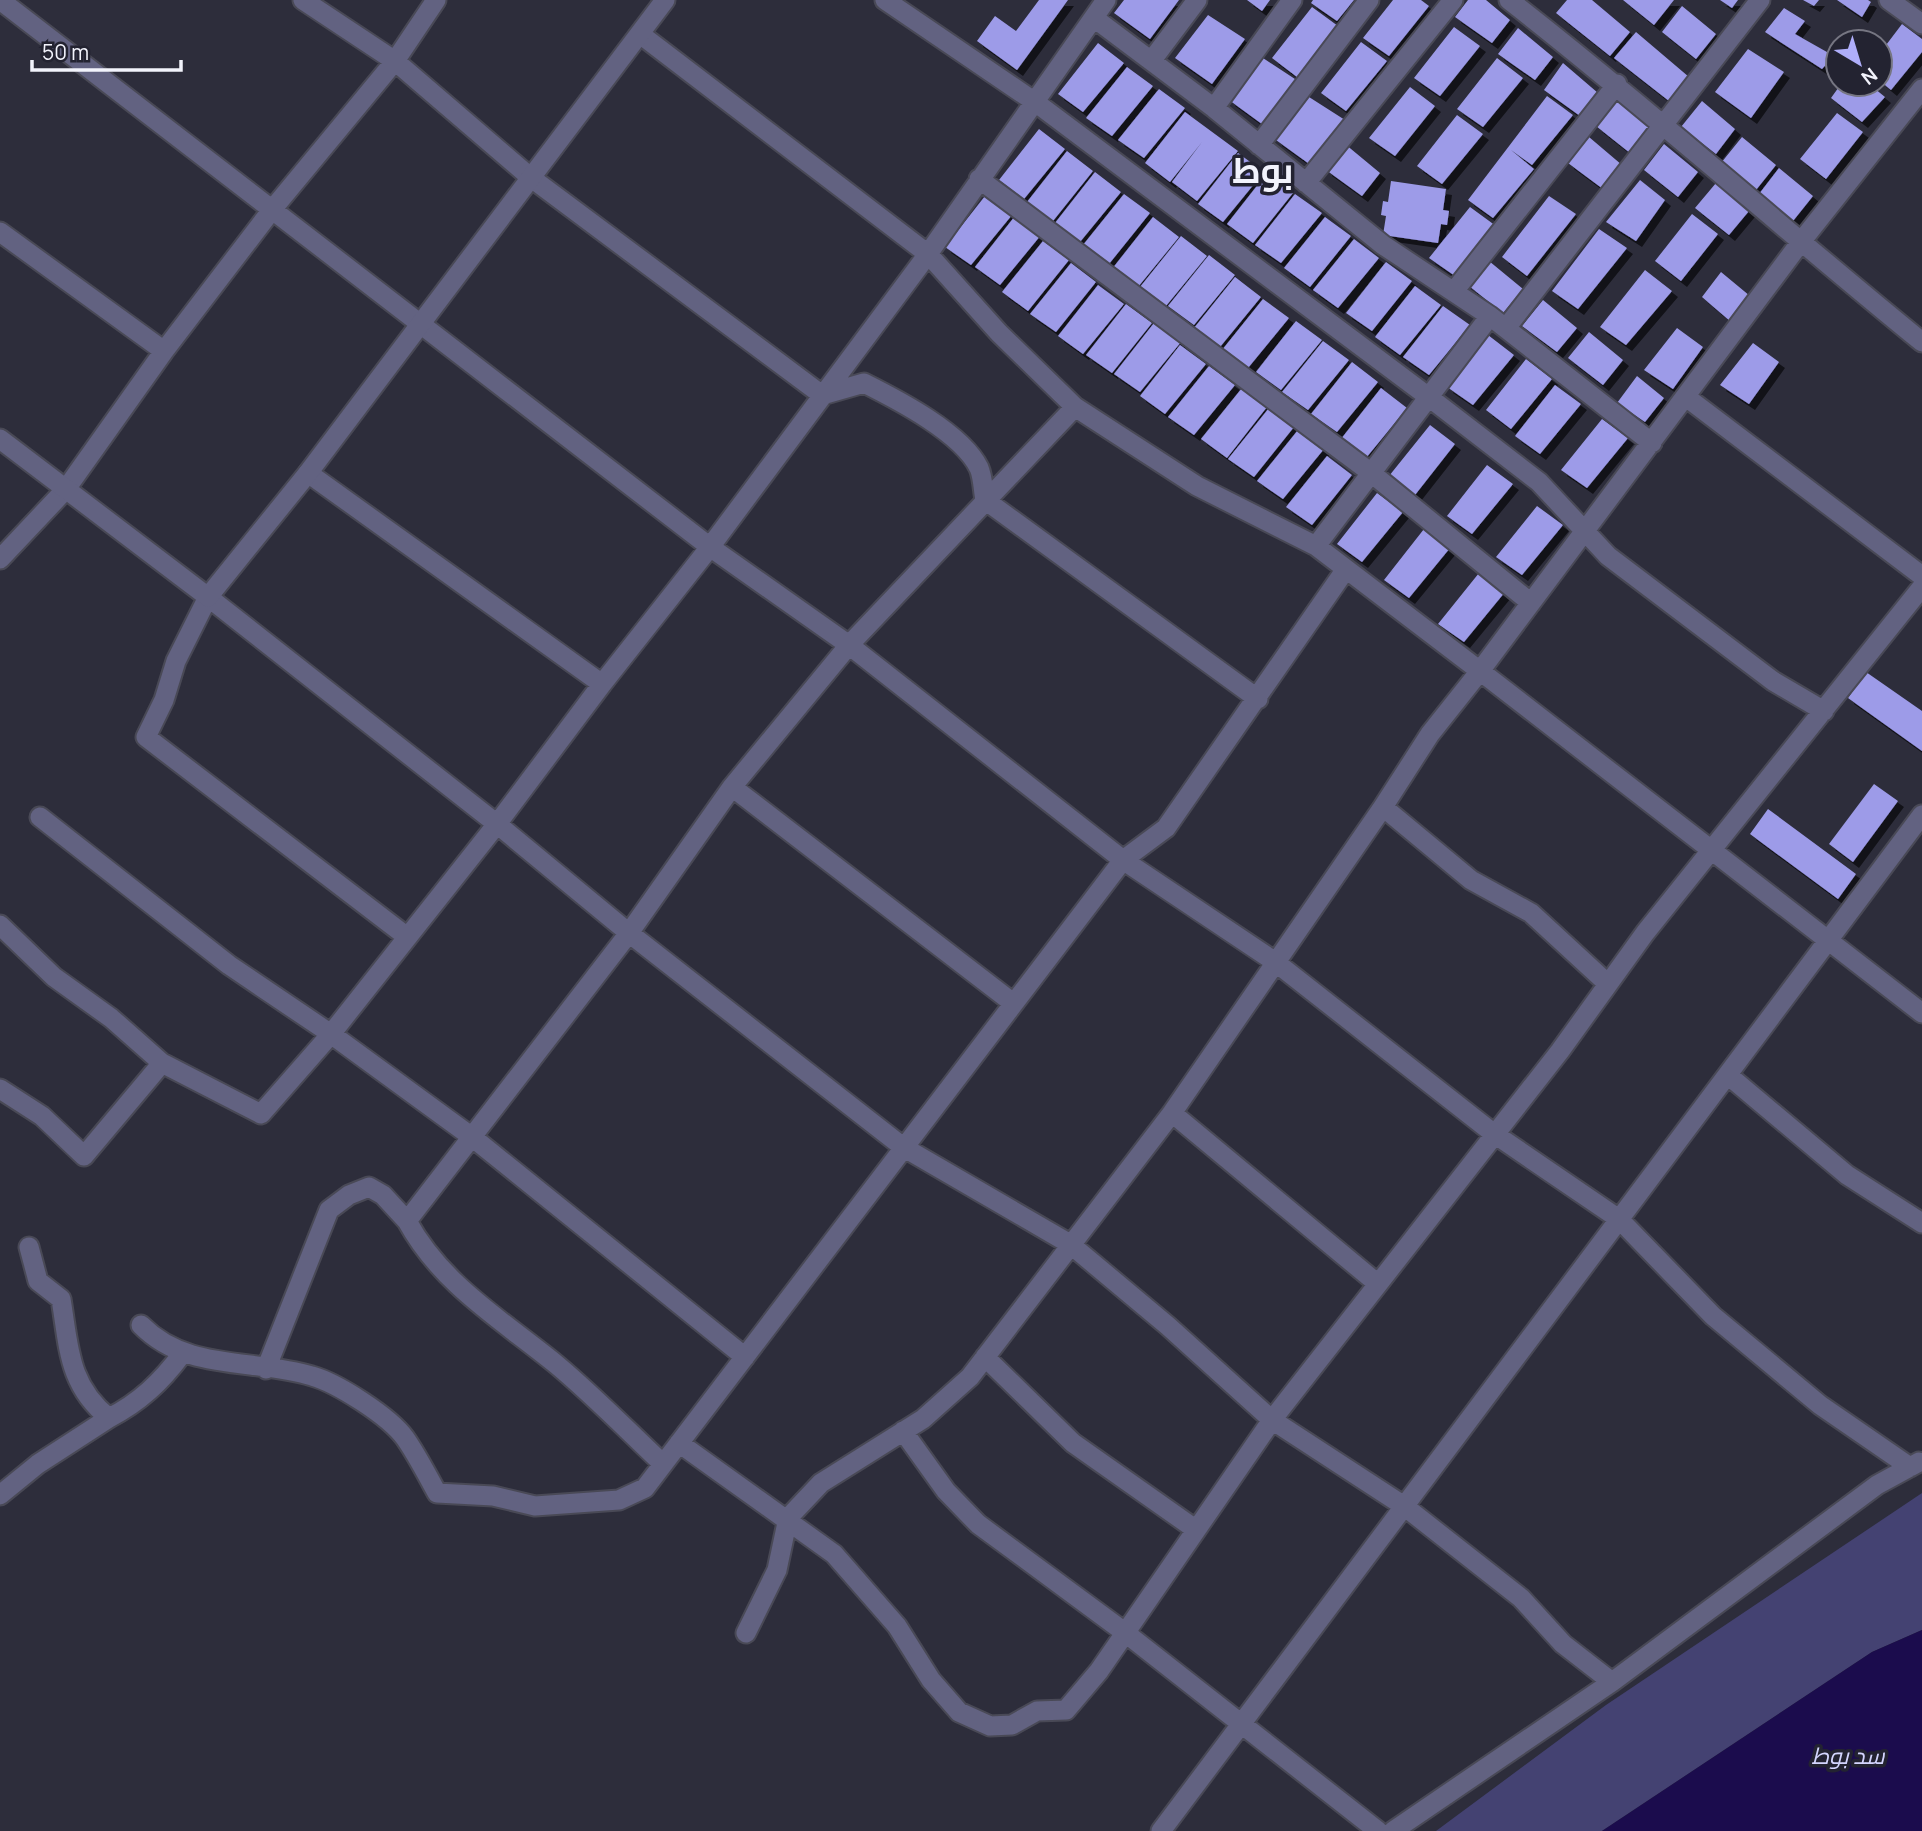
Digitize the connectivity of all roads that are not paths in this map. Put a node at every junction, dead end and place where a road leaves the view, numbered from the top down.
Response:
1 (0, 0) edge
2 (303, 0) edge
3 (436, 0) edge
4 (665, 0) edge
5 (885, 0) edge
6 (1106, 0) edge
7 (1197, 0) edge
8 (1292, 0) edge
9 (1369, 0) edge
10 (1453, 0) edge
11 (1509, 0) edge
12 (1760, 0) edge
13 (1889, 0) edge
14 (1094, 18) junction
15 (1922, 24) edge
16 (640, 34) junction
17 (1152, 60) junction
18 (395, 61) junction
19 (1617, 84) junction
20 (1922, 89) edge
21 (1035, 103) junction
22 (1214, 108) junction
23 (1915, 114) edge
24 (1664, 124) junction
25 (1259, 145) junction
26 (530, 177) junction
27 (979, 179) junction
28 (1306, 183) junction
29 (271, 211) junction
30 (0, 232) edge
31 (1800, 243) junction
32 (928, 254) junction
33 (1455, 290) junction
34 (1490, 316) junction
35 (420, 325) junction
36 (1506, 328) junction
37 (1922, 342) edge
38 (163, 351) junction
39 (822, 395) junction
40 (1686, 397) junction
41 (1430, 398) junction
42 (1075, 407) junction
43 (0, 439) edge
44 (1652, 443) junction
45 (1370, 472) junction
46 (308, 474) junction
47 (66, 489) junction
48 (985, 500) junction
49 (1584, 532) junction
50 (1315, 546) junction
51 (710, 547) junction
52 (0, 559) edge
53 (1346, 569) junction
54 (1922, 576) edge
55 (1922, 587) edge
56 (208, 597) junction
57 (1531, 603) junction
58 (849, 645) junction
59 (1480, 671) junction
60 (602, 684) junction
61 (1258, 699) junction
62 (1824, 710) junction
63 (732, 787) junction
64 (1383, 807) junction
65 (1922, 816) edge
66 (40, 817) dead end
67 (497, 824) junction
68 (1712, 850) junction
69 (1123, 860) junction
70 (0, 925) edge
71 (629, 933) junction
72 (406, 936) junction
73 (1830, 940) junction
74 (1274, 961) junction
75 (1608, 984) junction
76 (1013, 1003) junction
77 (1922, 1013) edge
78 (331, 1034) junction
79 (162, 1063) junction
80 (1729, 1076) junction
81 (0, 1088) edge
82 (1172, 1112) junction
83 (1493, 1133) junction
84 (472, 1137) junction
85 (903, 1147) junction
86 (1619, 1219) junction
87 (407, 1222) junction
88 (1922, 1223) edge
89 (1070, 1244) junction
90 (29, 1247) dead end
91 (1378, 1284) junction
92 (141, 1325) dead end
93 (183, 1354) junction
94 (985, 1356) junction
95 (745, 1357) junction
96 (266, 1369) junction
97 (109, 1418) junction
98 (1272, 1420) junction
99 (904, 1432) junction
100 (680, 1443) junction
101 (663, 1464) junction
102 (1916, 1464) edge
103 (0, 1494) edge
104 (1404, 1506) junction
105 (788, 1518) junction
106 (1195, 1529) junction
107 (1124, 1631) junction
108 (746, 1633) dead end
109 (1612, 1682) junction
110 (1241, 1722) junction
111 (1161, 1831) edge
112 (1377, 1831) edge
113 (1393, 1831) edge

1 - 29 street
2 - 18 street
3 - 18 street
4 - 16 street
5 - 21 street
6 - 14 street
7 - 17 street
8 - 22 street
9 - 25 street
10 - 28 street
11 - 19 street
12 - 24 street
13 - 15 street
14 - 17 street
14 - 21 street
16 - 26 street
16 - 32 street
17 - 22 street
18 - 26 street
18 - 29 street
19 - 24 street
19 - 33 street
20 - 23 street
21 - 27 street
21 - 41 street
22 - 25 street
23 - 31 street
24 - 31 street
24 - 36 street
25 - 28 street
26 - 35 street
26 - 39 street
27 - 32 street
27 - 45 street
28 - 33 street
29 - 35 street
29 - 38 street
30 - 38 street
31 - 37 street
31 - 40 street
32 - 39 street
32 - 42 street
33 - 34 street
34 - 36 street
34 - 41 street
35 - 46 street
35 - 51 street
36 - 44 street
38 - 47 street
39 - 48 street
39 - 51 street
40 - 44 street
40 - 54 street
41 - 45 street
41 - 49 street
42 - 48 street
42 - 50 street
43 - 47 street
44 - 49 street
45 - 50 street
45 - 57 street
46 - 56 street
46 - 60 street
47 - 52 street
47 - 56 street
48 - 58 street
48 - 61 street
49 - 57 street
49 - 62 street
50 - 53 street
51 - 58 street
51 - 60 street
53 - 59 street
53 - 61 street
55 - 62 street
56 - 67 street
56 - 72 street
57 - 59 street
58 - 63 street
58 - 69 street
59 - 64 street
59 - 68 street
60 - 67 street
61 - 69 street
62 - 68 street
63 - 71 street
63 - 76 street
64 - 74 street
64 - 75 street
65 - 73 street
66 - 78 street
67 - 71 street
67 - 72 street
68 - 73 street
68 - 75 street
69 - 74 street
69 - 76 street
70 - 79 street
71 - 84 street
71 - 85 street
72 - 78 street
73 - 77 street
73 - 80 street
74 - 82 street
74 - 83 street
75 - 83 street
76 - 85 street
78 - 79 street
78 - 84 street
79 - 81 street
80 - 86 street
80 - 88 street
82 - 89 street
82 - 91 street
83 - 86 street
83 - 91 street
84 - 87 street
84 - 95 street
85 - 89 street
85 - 95 street
86 - 102 street
86 - 104 street
87 - 96 street
87 - 101 street
89 - 94 street
89 - 98 street
90 - 97 street
91 - 98 street
92 - 93 street
93 - 96 street
93 - 97 street
94 - 99 street
94 - 106 street
95 - 100 street
96 - 101 street
97 - 103 street
98 - 104 street
98 - 106 street
99 - 105 street
99 - 107 street
100 - 101 street
100 - 105 street
102 - 109 street
104 - 109 street
104 - 110 street
105 - 107 street
105 - 108 street
106 - 107 street
107 - 110 street
109 - 113 street
110 - 111 street
110 - 112 street

